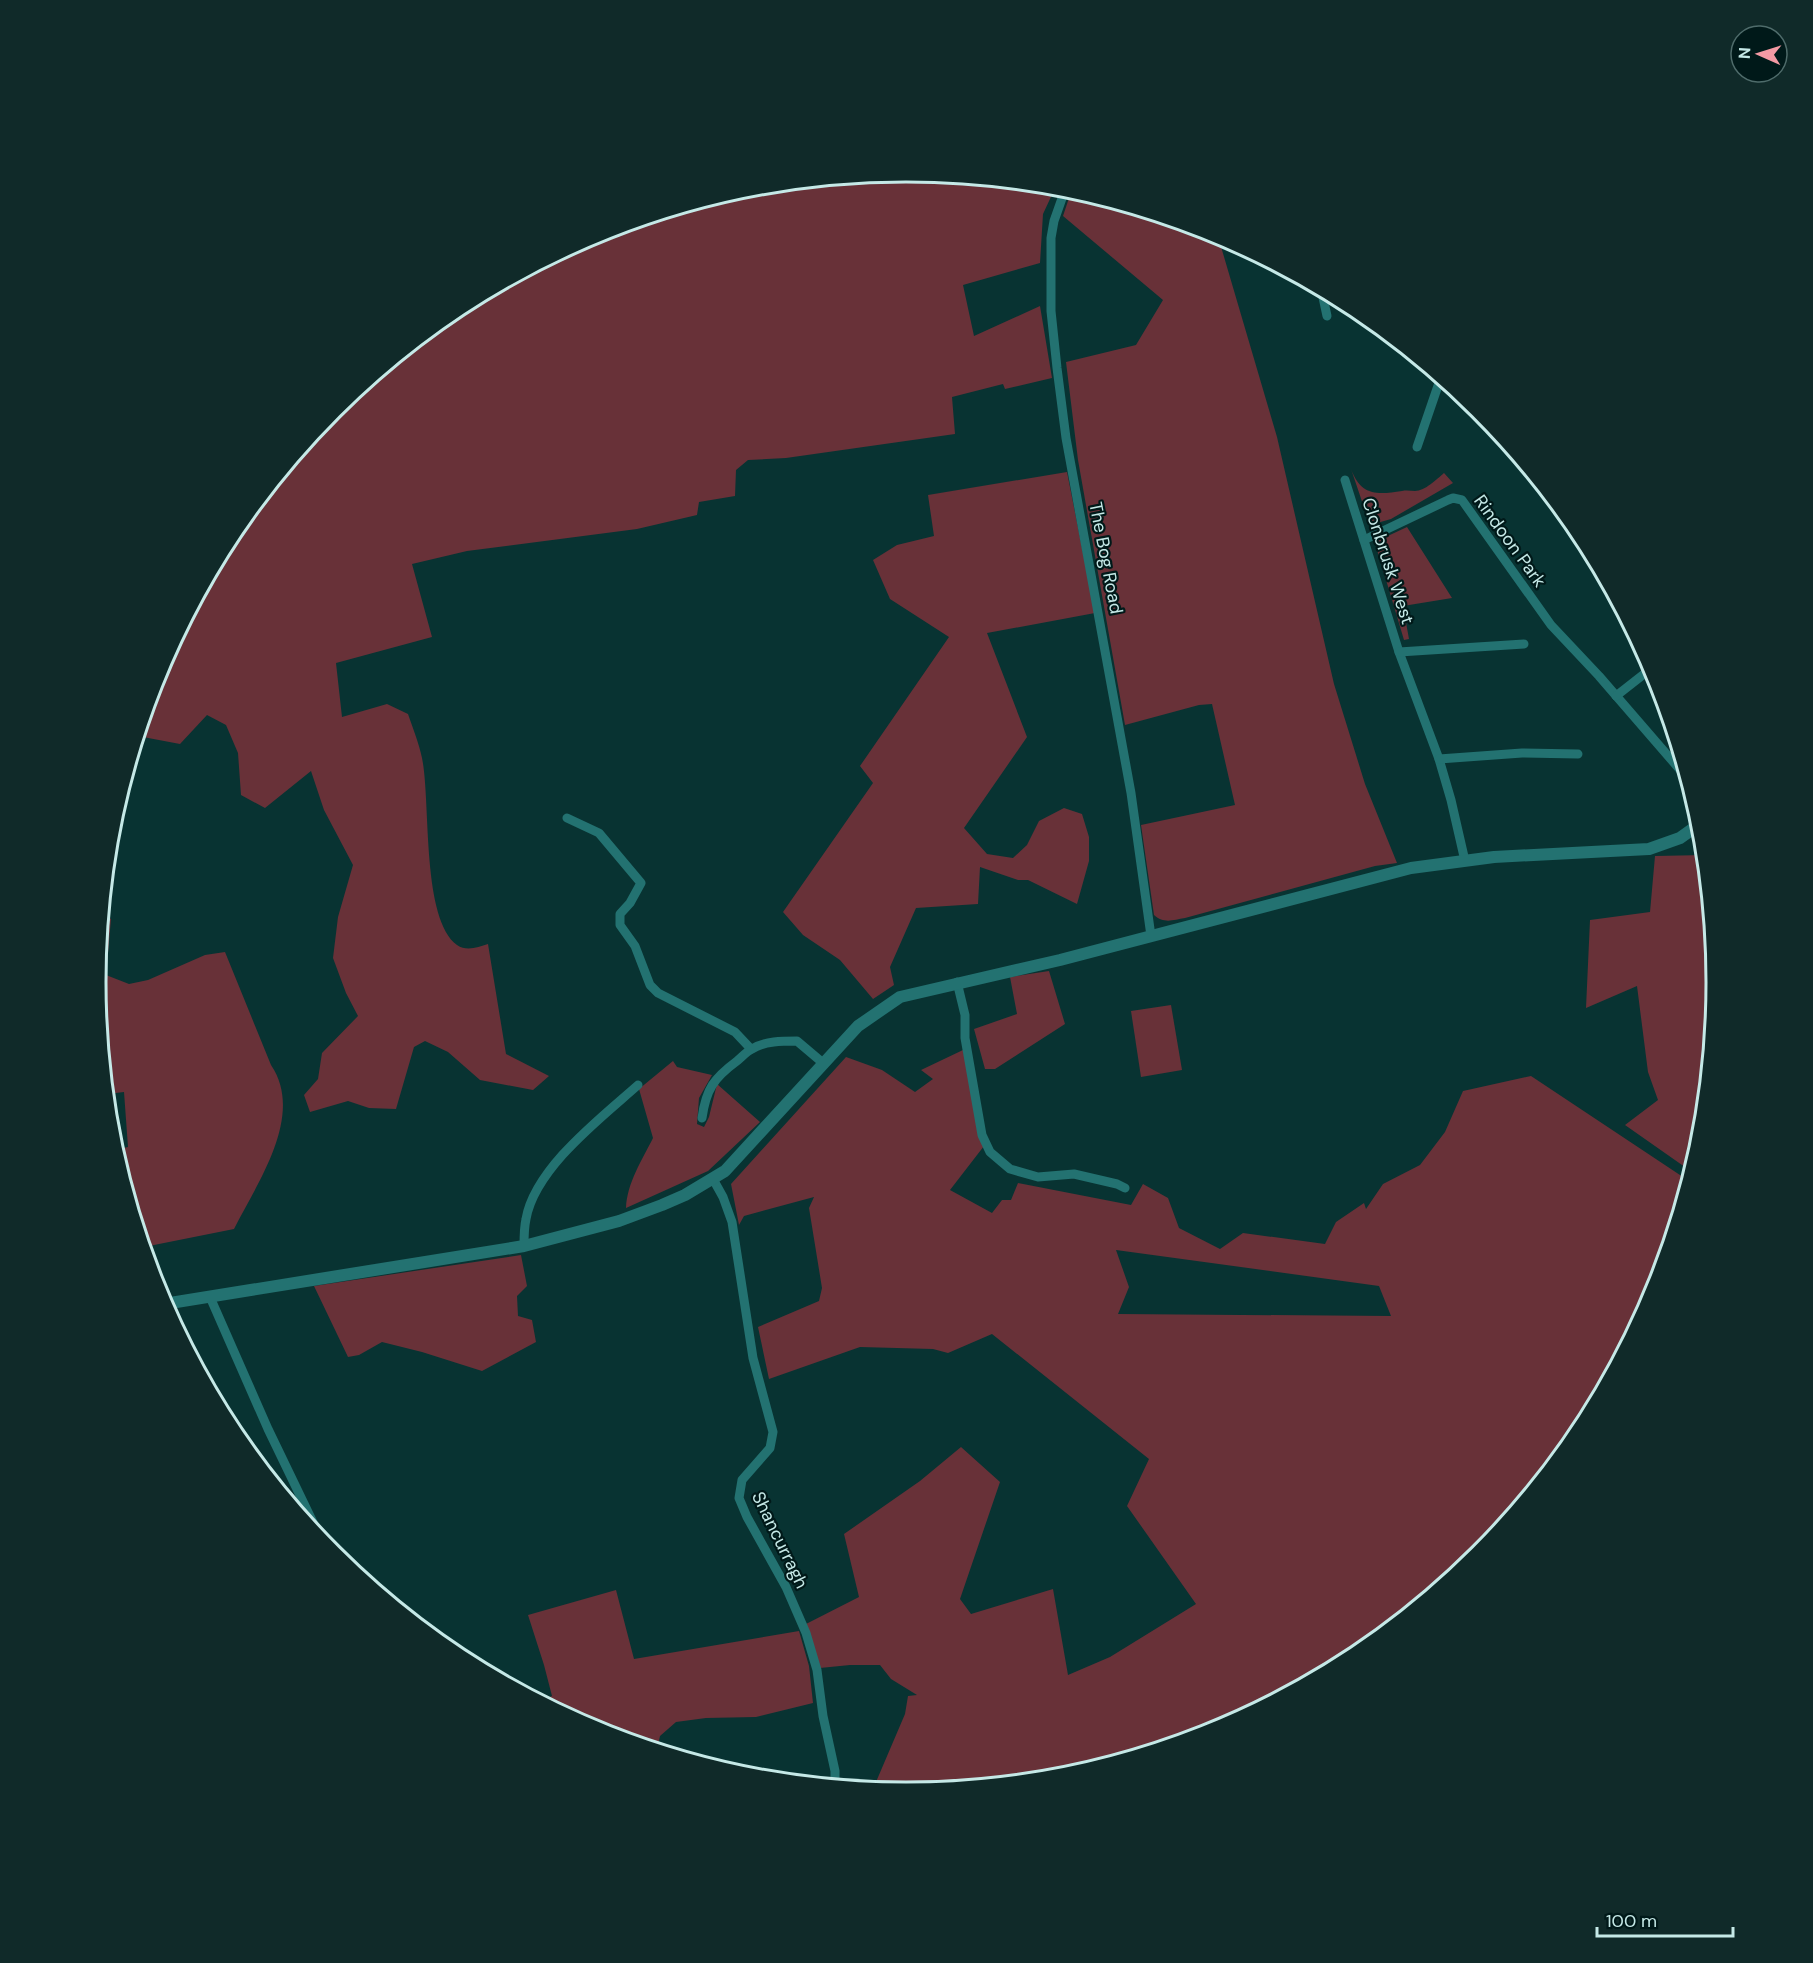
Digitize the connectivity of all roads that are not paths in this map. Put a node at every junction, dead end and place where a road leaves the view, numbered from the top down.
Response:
1 (1063, 197) edge
2 (1323, 299) edge
3 (1326, 316) dead end
4 (1439, 384) edge
5 (1417, 447) dead end
6 (1345, 480) dead end
7 (1364, 540) junction
8 (1524, 644) dead end
9 (1399, 652) junction
10 (1645, 673) edge
11 (1616, 696) junction
12 (1578, 754) dead end
13 (1439, 759) junction
14 (1677, 766) edge
15 (567, 818) dead end
16 (1692, 830) edge
17 (1465, 861) junction
18 (1151, 936) junction
19 (957, 982) junction
20 (751, 1049) junction
21 (823, 1063) junction
22 (638, 1085) dead end
23 (702, 1118) dead end
24 (713, 1179) junction
25 (1125, 1188) dead end
26 (524, 1246) junction
27 (210, 1297) junction
28 (174, 1303) edge
29 (308, 1512) edge
30 (835, 1778) edge

1 - 18 street, The Bog Road
2 - 3 street
4 - 5 street
6 - 7 street, Clonbrusk West
7 - 9 street, Clonbrusk West
7 - 11 street, Rindoon Park
8 - 9 street, Clonbrusk West
9 - 13 street, Clonbrusk West
10 - 11 street
11 - 14 street
12 - 13 street
13 - 17 street, Clonbrusk West
15 - 20 street
16 - 17 street
17 - 18 street
18 - 19 street
19 - 21 street
19 - 25 street
20 - 21 street
20 - 23 street
21 - 24 street
22 - 26 street
24 - 26 street
24 - 30 street, Shancurragh
26 - 27 street
27 - 28 street
27 - 29 street

